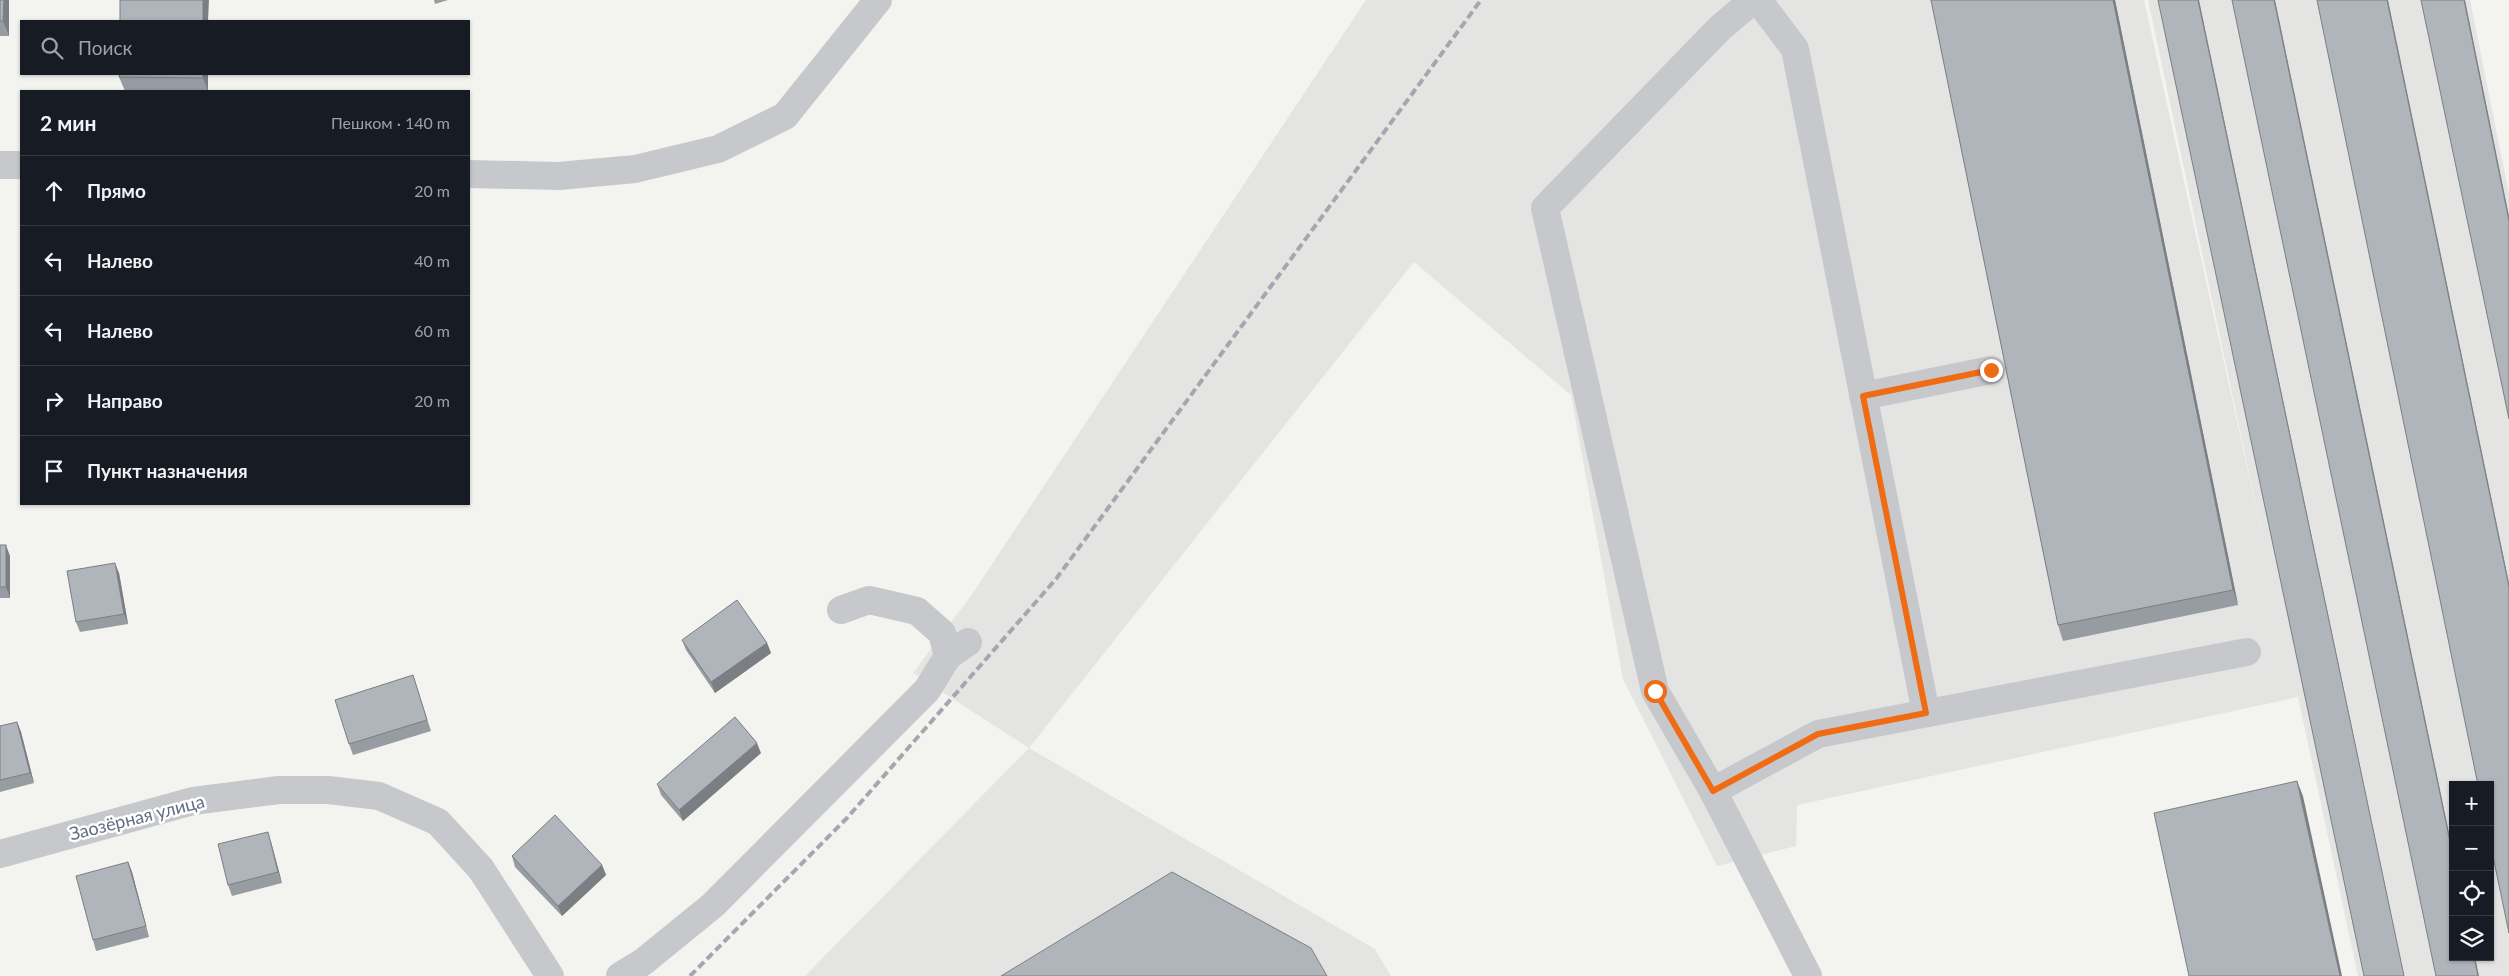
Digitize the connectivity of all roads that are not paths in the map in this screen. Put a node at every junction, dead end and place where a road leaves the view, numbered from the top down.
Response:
1 (878, 0) edge
2 (1753, 0) edge
3 (1758, 0) edge
4 (0, 165) edge
5 (20, 165) edge
6 (470, 174) edge
7 (1991, 370) dead end
8 (1863, 396) junction
9 (841, 610) dead end
10 (2247, 652) dead end
11 (1926, 713) junction
12 (1713, 791) junction
13 (0, 854) edge
14 (550, 976) edge
15 (620, 976) edge
16 (1808, 976) edge

1 - 6 street
2 - 12 street
3 - 8 street
4 - 5 street
7 - 8 street
8 - 11 street
9 - 15 street
10 - 11 street
11 - 12 street
12 - 16 street
13 - 14 street, Заозёрная улица

